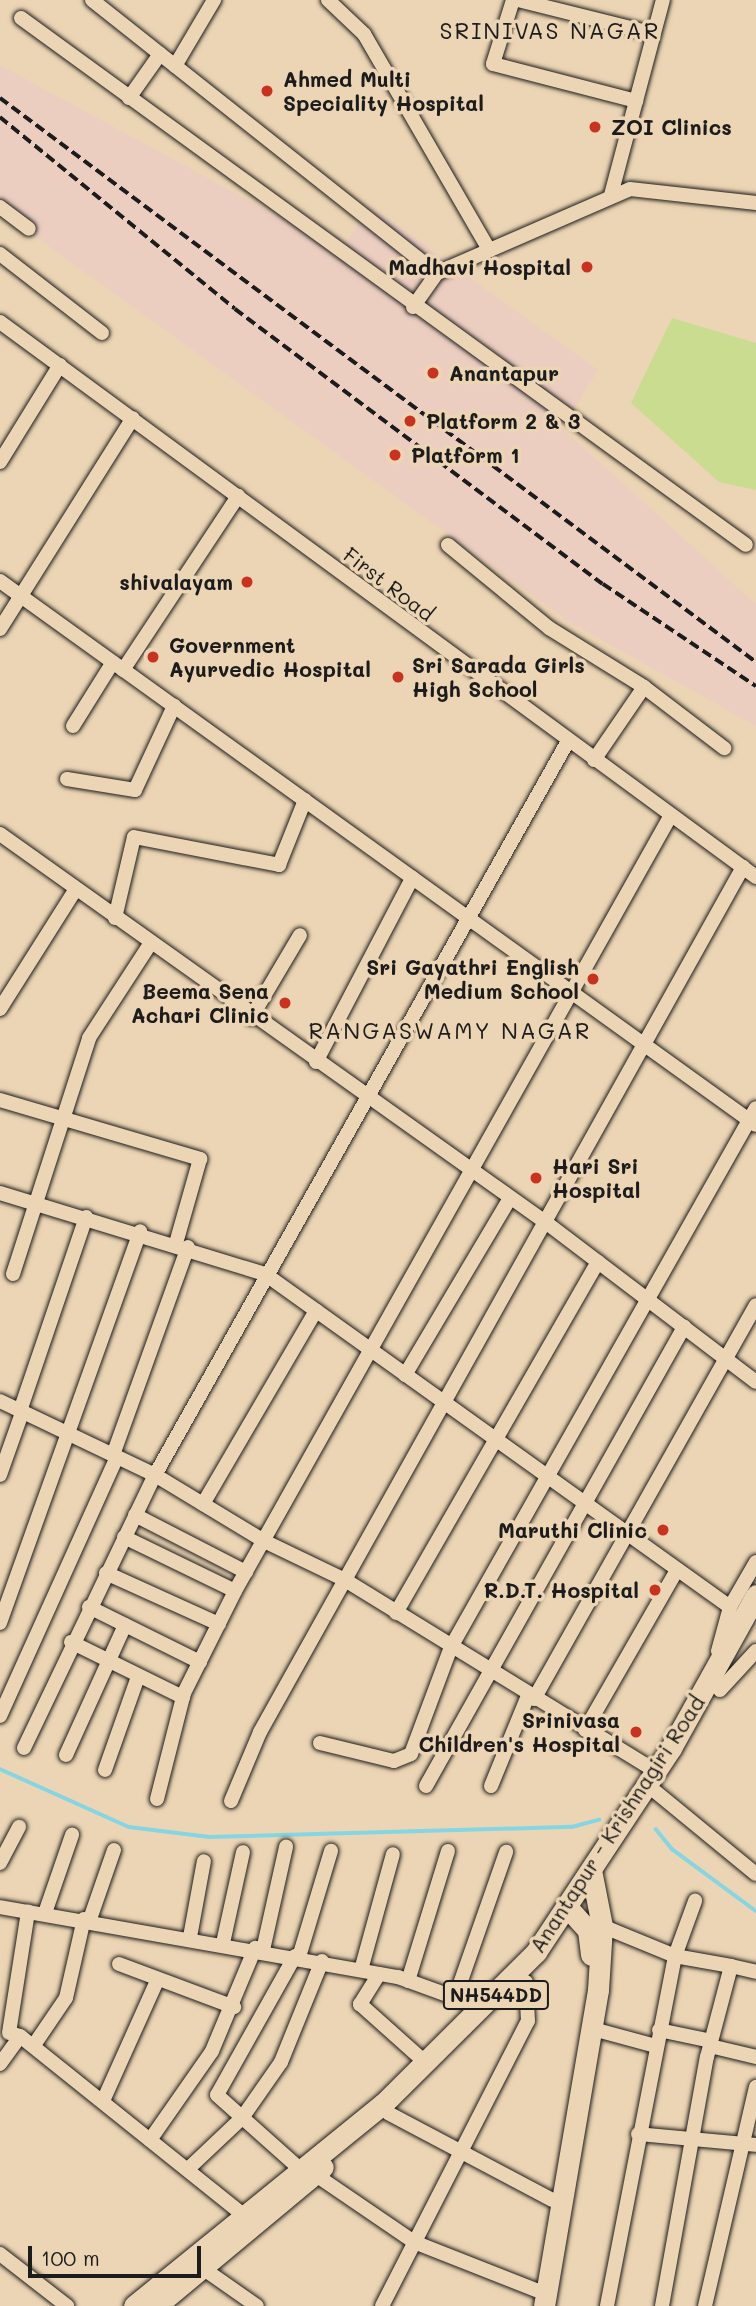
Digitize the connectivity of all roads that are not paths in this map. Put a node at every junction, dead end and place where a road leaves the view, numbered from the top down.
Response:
1 (92, 0) edge
2 (214, 0) edge
3 (328, 0) edge
4 (515, 0) edge
5 (663, 0) edge
6 (563, 6) edge
7 (21, 19) dead end
8 (654, 34) junction
9 (160, 54) junction
10 (174, 66) junction
11 (129, 98) junction
12 (636, 101) junction
13 (611, 195) junction
14 (756, 203) edge
15 (0, 207) edge
16 (29, 229) dead end
17 (489, 250) junction
18 (0, 254) edge
19 (437, 273) junction
20 (413, 307) junction
21 (0, 322) edge
22 (102, 333) dead end
23 (60, 365) junction
24 (132, 418) junction
25 (0, 462) edge
26 (238, 496) junction
27 (449, 545) dead end
28 (746, 545) dead end
29 (0, 581) edge
30 (19, 595) junction
31 (0, 629) edge
32 (118, 666) junction
33 (644, 687) junction
34 (174, 706) junction
35 (73, 726) dead end
36 (568, 741) junction
37 (724, 748) dead end
38 (594, 760) junction
39 (67, 779) dead end
40 (305, 800) junction
41 (671, 815) junction
42 (2, 841) edge
43 (743, 867) junction
44 (756, 877) edge
45 (412, 878) junction
46 (76, 889) junction
47 (465, 916) junction
48 (115, 918) junction
49 (300, 935) dead end
50 (150, 944) junction
51 (570, 991) junction
52 (0, 1009) edge
53 (251, 1018) junction
54 (646, 1046) junction
55 (316, 1062) junction
56 (370, 1098) junction
57 (0, 1100) edge
58 (63, 1117) junction
59 (754, 1118) edge
60 (471, 1171) junction
61 (0, 1193) edge
62 (510, 1198) junction
63 (36, 1202) junction
64 (86, 1217) junction
65 (548, 1224) junction
66 (140, 1231) junction
67 (182, 1245) junction
68 (598, 1262) junction
69 (13, 1274) dead end
70 (265, 1274) junction
71 (651, 1302) junction
72 (756, 1305) edge
73 (316, 1311) junction
74 (684, 1327) junction
75 (367, 1349) junction
76 (726, 1359) junction
77 (405, 1375) junction
78 (756, 1382) edge
79 (0, 1401) edge
80 (447, 1405) junction
81 (21, 1412) junction
82 (66, 1433) junction
83 (498, 1438) junction
84 (115, 1456) junction
85 (0, 1475) edge
86 (155, 1475) junction
87 (552, 1475) junction
88 (586, 1502) junction
89 (203, 1504) junction
90 (135, 1516) junction
91 (625, 1532) junction
92 (124, 1537) junction
93 (264, 1541) junction
94 (756, 1562) edge
95 (677, 1570) junction
96 (246, 1572) junction
97 (106, 1573) junction
98 (345, 1580) junction
99 (236, 1591) junction
100 (756, 1595) edge
101 (89, 1607) junction
102 (730, 1607) junction
103 (397, 1613) junction
104 (0, 1623) edge
105 (756, 1623) edge
106 (219, 1624) junction
107 (125, 1625) junction
108 (71, 1642) junction
109 (451, 1647) junction
110 (756, 1651) edge
111 (107, 1661) junction
112 (200, 1662) junction
113 (488, 1671) junction
114 (138, 1677) junction
115 (714, 1686) junction
116 (183, 1697) junction
117 (531, 1698) junction
118 (0, 1716) edge
119 (585, 1730) junction
120 (320, 1743) dead end
121 (24, 1748) dead end
122 (66, 1755) dead end
123 (105, 1770) dead end
124 (655, 1782) junction
125 (426, 1786) dead end
126 (491, 1786) dead end
127 (157, 1799) dead end
128 (231, 1801) dead end
129 (19, 1827) dead end
130 (72, 1835) dead end
131 (286, 1847) dead end
132 (114, 1850) dead end
133 (448, 1851) dead end
134 (243, 1852) dead end
135 (331, 1852) dead end
136 (506, 1852) dead end
137 (393, 1854) dead end
138 (204, 1861) dead end
139 (0, 1863) edge
140 (756, 1874) edge
141 (593, 1880) junction
142 (695, 1900) dead end
143 (0, 1907) edge
144 (28, 1911) junction
145 (573, 1912) junction
146 (45, 1913) junction
147 (87, 1919) junction
148 (601, 1926) junction
149 (190, 1937) junction
150 (223, 1943) junction
151 (259, 1949) junction
152 (297, 1956) junction
153 (675, 1956) junction
154 (322, 1961) junction
155 (119, 1964) dead end
156 (731, 1966) junction
157 (361, 1970) junction
158 (756, 1972) edge
159 (379, 1974) junction
160 (408, 1981) junction
161 (526, 1982) junction
162 (156, 1983) junction
163 (455, 1998) junction
164 (234, 2007) junction
165 (483, 2008) junction
166 (593, 2029) junction
167 (659, 2030) junction
168 (10, 2033) edge
169 (711, 2044) junction
170 (33, 2045) junction
171 (656, 2046) junction
172 (756, 2057) edge
173 (0, 2064) edge
174 (427, 2064) junction
175 (756, 2087) edge
176 (103, 2101) junction
177 (753, 2104) edge
178 (388, 2113) junction
179 (242, 2118) junction
180 (638, 2134) junction
181 (150, 2140) junction
182 (690, 2141) junction
183 (738, 2143) junction
184 (756, 2145) edge
185 (459, 2155) junction
186 (188, 2169) junction
187 (305, 2169) junction
188 (552, 2200) junction
189 (242, 2214) junction
190 (414, 2242) junction
191 (0, 2255) edge
192 (201, 2267) junction
193 (538, 2301) edge
194 (67, 2306) edge
195 (134, 2306) edge
196 (156, 2306) edge
197 (257, 2306) edge
198 (382, 2306) edge
199 (607, 2306) edge
200 (662, 2306) edge
201 (705, 2306) edge

1 - 9 street
2 - 10 street
3 - 17 street
4 - 6 street
4 - 12 street
5 - 8 street
6 - 8 street
7 - 11 street
8 - 12 street
9 - 10 street
9 - 11 street
10 - 19 street
11 - 20 street
12 - 13 street
13 - 14 street
13 - 17 street
15 - 16 street
17 - 19 street
18 - 22 street
19 - 20 street
20 - 28 street
21 - 23 street, First Road
23 - 24 street, First Road
23 - 25 street
24 - 26 street, First Road
24 - 30 street
26 - 32 street
26 - 36 street, First Road
27 - 33 street
29 - 30 street
30 - 31 street
30 - 32 street
32 - 34 street
32 - 35 street
33 - 37 street
33 - 38 street
34 - 39 street
34 - 40 street
36 - 38 street, First Road
36 - 47 street
38 - 41 street, First Road
40 - 45 street
40 - 48 street
41 - 43 street, First Road
41 - 51 street
42 - 46 street
43 - 44 street, First Road
43 - 54 street
45 - 47 street
45 - 55 street
46 - 48 street
46 - 52 street
47 - 51 street
47 - 56 street
48 - 50 street
49 - 53 street
50 - 53 street
50 - 58 street
51 - 54 street
51 - 60 street
53 - 55 street
54 - 59 street
54 - 65 street
55 - 56 street
56 - 60 street
56 - 70 street
57 - 58 street
58 - 63 street
58 - 67 street
59 - 71 street
60 - 62 street
60 - 75 street
61 - 63 street
62 - 65 street
62 - 77 street
63 - 64 street
63 - 69 street
64 - 66 street
64 - 81 street
65 - 68 street
65 - 80 street
66 - 67 street
66 - 82 street
67 - 70 street
67 - 84 street
68 - 71 street
68 - 83 street
70 - 73 street
70 - 86 street
71 - 74 street
71 - 87 street
72 - 76 street
73 - 75 street
73 - 89 street
74 - 76 street
74 - 88 street
75 - 77 street
75 - 93 street
76 - 78 street
76 - 91 street
77 - 80 street
79 - 81 street
80 - 83 street
80 - 98 street
81 - 82 street
81 - 85 street
82 - 84 street
82 - 104 street
83 - 87 street
83 - 103 street
84 - 86 street
84 - 118 street
86 - 89 street
86 - 90 street
87 - 88 street
87 - 109 street
88 - 91 street
88 - 113 street
89 - 93 street
90 - 92 street
90 - 96 street
91 - 95 street
91 - 117 street
92 - 97 street
92 - 99 street
93 - 96 street
93 - 98 street
94 - 102 street
95 - 102 street
95 - 119 street
96 - 99 street
97 - 101 street
97 - 106 street
98 - 103 street
98 - 128 street
99 - 106 street
100 - 115 highway, Anantapur - Krishnagiri Road / NH544DD
101 - 107 street
101 - 108 street
102 - 115 street
103 - 109 street
105 - 115 highway, Anantapur - Krishnagiri Road / NH544DD
106 - 112 street
107 - 111 street
107 - 112 street
108 - 111 street
108 - 121 street
109 - 113 street
109 - 120 street
110 - 115 street
111 - 114 street
111 - 122 street
112 - 116 street
113 - 117 street
113 - 125 street
114 - 116 street
114 - 123 street
115 - 124 highway, Anantapur - Krishnagiri Road / NH544DD
116 - 127 street
117 - 119 street
117 - 126 street
119 - 124 street
124 - 140 street
124 - 141 highway, Anantapur - Krishnagiri Road / NH544DD
129 - 139 street
130 - 146 street
131 - 151 street
132 - 147 street
133 - 160 street
134 - 150 street
135 - 152 street
136 - 163 street
137 - 157 street
138 - 149 street
141 - 145 highway, Anantapur - Krishnagiri Road / NH544DD
141 - 148 highway
142 - 153 street
143 - 144 street
144 - 146 street
144 - 168 street
145 - 161 highway, Anantapur - Krishnagiri Road / NH544DD
145 - 165 highway, Anantapur - Krishnagiri Road / NH544DD
145 - 188 highway
146 - 147 street
147 - 149 street
147 - 170 street
148 - 153 street
148 - 166 highway
149 - 150 street
150 - 151 street
151 - 152 street
151 - 164 street
152 - 154 street
152 - 179 street
153 - 156 street
153 - 167 street
154 - 157 street
154 - 179 street
155 - 162 street
156 - 158 street
156 - 169 street
157 - 159 street
159 - 160 street
159 - 174 street
160 - 163 street
161 - 178 highway, Anantapur - Krishnagiri Road / NH544DD
161 - 185 street
162 - 164 street
162 - 176 street
163 - 165 street
164 - 181 street
165 - 174 highway, Anantapur - Krishnagiri Road / NH544DD
166 - 171 street
166 - 193 highway
167 - 169 street
167 - 171 street
168 - 170 street
168 - 173 street
169 - 172 street
169 - 182 street
170 - 176 street
171 - 180 street
174 - 187 highway, Anantapur - Krishnagiri Road / NH544DD
175 - 177 street
176 - 181 street
177 - 183 street
178 - 185 street
178 - 187 highway, Anantapur - Krishnagiri Road / NH544DD
179 - 186 street
179 - 187 street
180 - 182 street
180 - 199 street
181 - 186 street
182 - 183 street
182 - 200 street
183 - 184 street
183 - 201 street
185 - 188 street
185 - 190 street
186 - 189 street
187 - 189 highway, Anantapur - Krishnagiri Road / NH544DD
187 - 190 street
187 - 192 highway, Anantapur - Krishnagiri Road / NH544DD
188 - 193 highway
189 - 195 highway, Anantapur - Krishnagiri Road / NH544DD
190 - 193 street
190 - 198 street
191 - 194 street
192 - 196 highway, Anantapur - Krishnagiri Road / NH544DD
192 - 197 street

